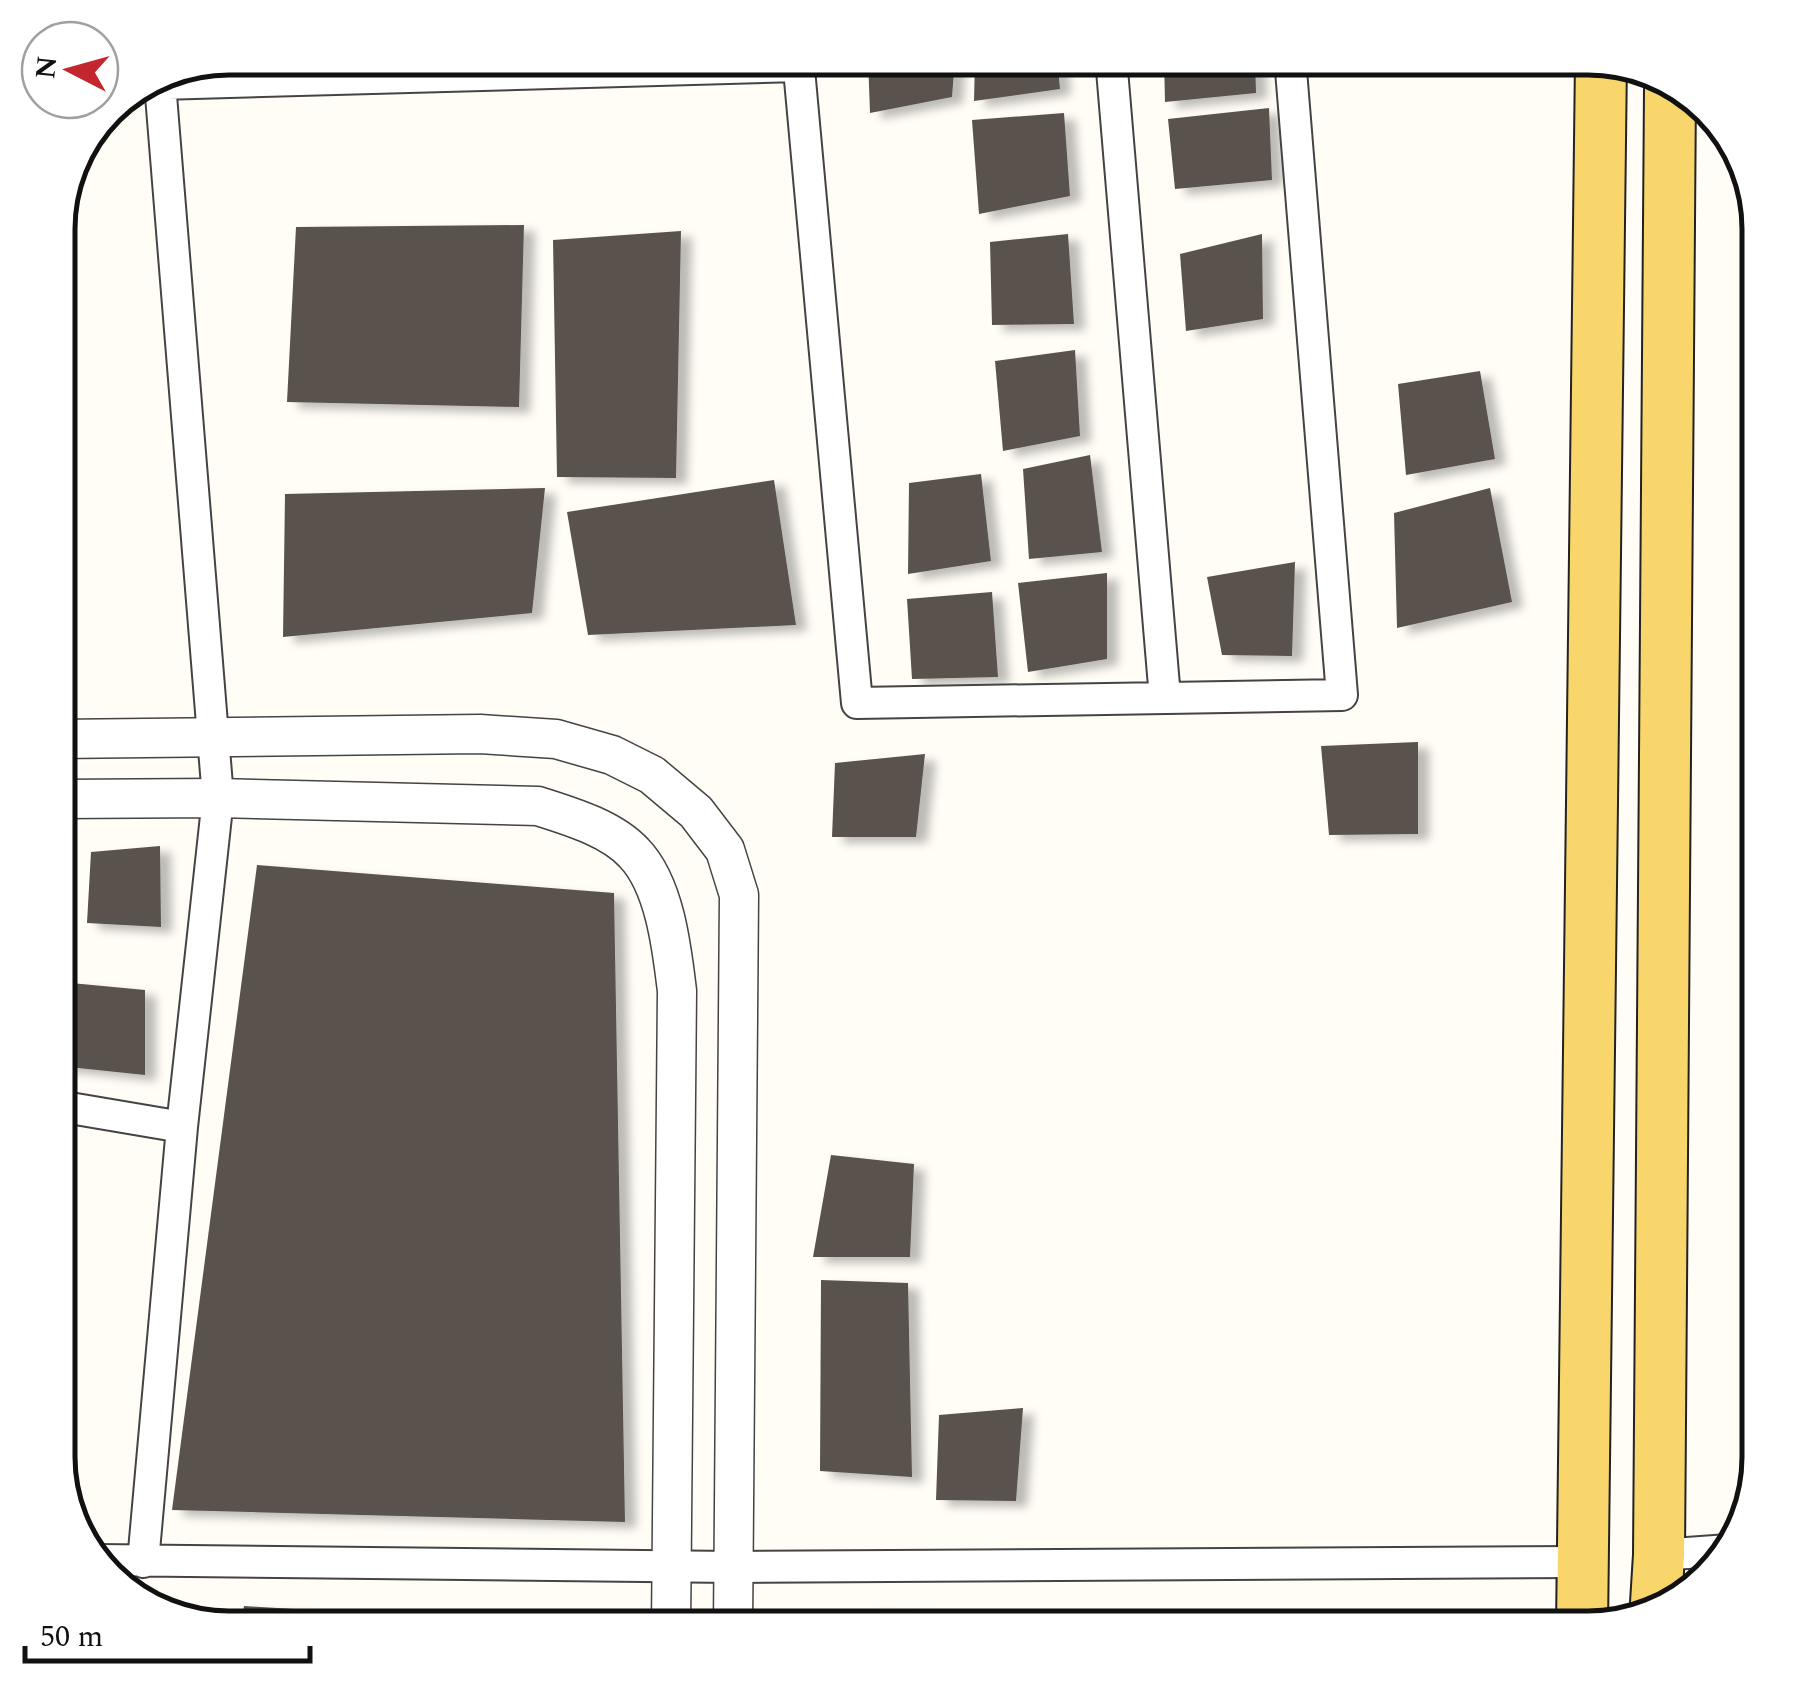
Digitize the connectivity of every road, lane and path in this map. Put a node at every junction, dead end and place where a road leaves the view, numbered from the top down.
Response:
1 (421, 75) edge
2 (799, 75) edge
3 (1111, 75) edge
4 (1291, 75) edge
5 (1601, 76) edge
6 (182, 83) edge
7 (161, 92) edge
8 (1670, 99) edge
9 (1165, 698) junction
10 (214, 737) junction
11 (75, 740) edge
12 (218, 798) junction
13 (75, 799) edge
14 (75, 1109) edge
15 (182, 1127) junction
16 (116, 1561) edge
17 (143, 1562) junction
18 (1584, 1562) junction
19 (1701, 1562) edge
20 (672, 1566) junction
21 (734, 1566) junction
22 (1658, 1579) edge
23 (671, 1611) edge
24 (733, 1611) edge
25 (1583, 1611) edge

1 - 6 street
2 - 9 street
3 - 9 street
4 - 9 street
5 - 18 main road
7 - 10 street
8 - 22 main road
10 - 11 street
10 - 12 street
10 - 21 street
12 - 13 street
12 - 15 street
12 - 20 street
14 - 15 street
15 - 17 street
16 - 17 street
17 - 20 street
18 - 21 street
18 - 25 main road
19 - 22 street
20 - 21 street
20 - 23 street
21 - 24 street

